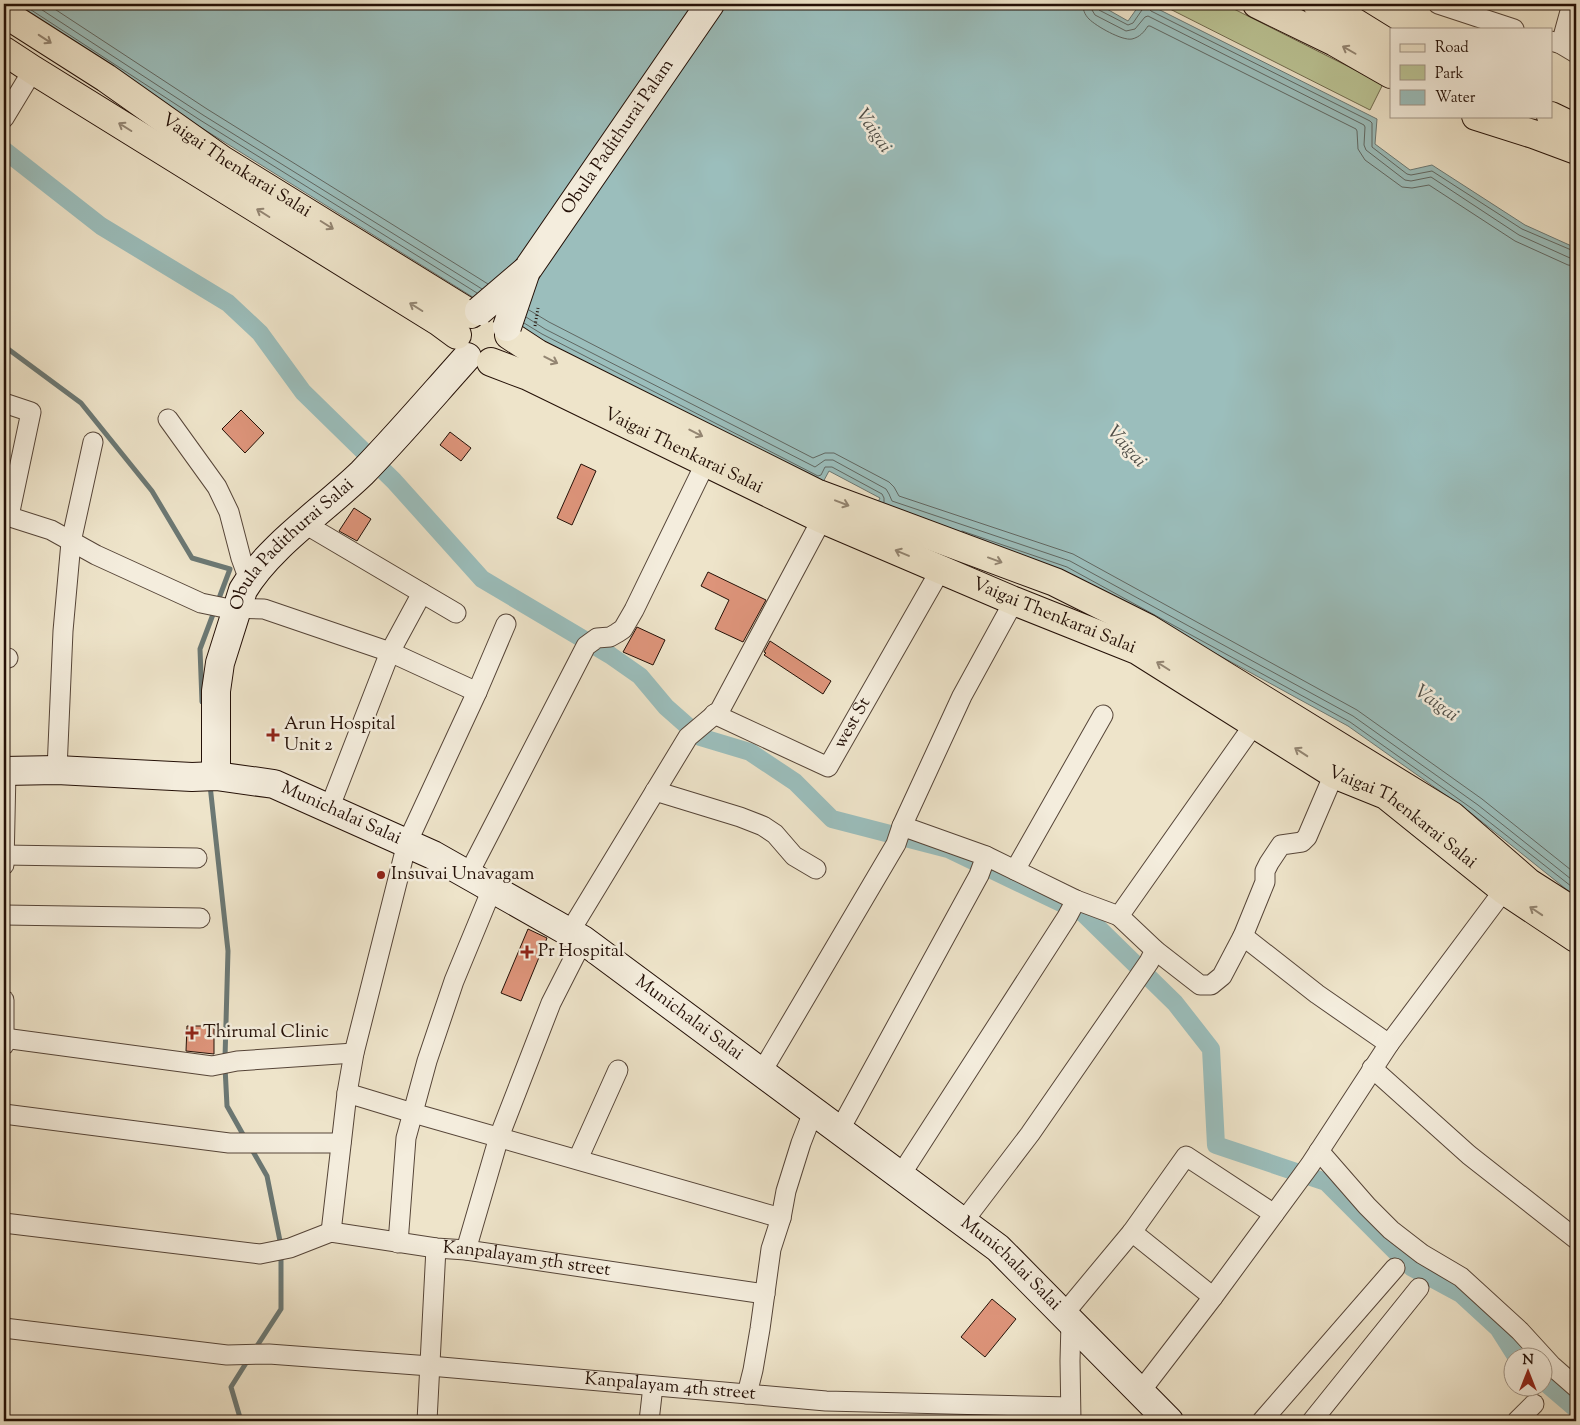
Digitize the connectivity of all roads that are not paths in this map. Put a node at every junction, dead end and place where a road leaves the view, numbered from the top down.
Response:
1 (710, 4) edge
2 (1257, 4) edge
3 (1317, 4) edge
4 (1438, 4) edge
5 (1572, 4) edge
6 (4, 13) edge
7 (1511, 28) edge
8 (1390, 43) edge
9 (1563, 46) edge
10 (4, 51) edge
11 (33, 70) junction
12 (1390, 73) edge
13 (1552, 116) edge
14 (4, 118) edge
15 (1482, 118) edge
16 (1576, 128) edge
17 (1576, 150) edge
18 (527, 270) junction
19 (508, 331) junction
20 (473, 336) junction
21 (4, 403) edge
22 (168, 419) dead end
23 (93, 442) dead end
24 (706, 462) junction
25 (6, 515) edge
26 (822, 519) junction
27 (305, 524) junction
28 (71, 542) junction
29 (941, 569) junction
30 (249, 580) junction
31 (422, 593) junction
32 (1014, 601) junction
33 (231, 608) junction
34 (456, 613) dead end
35 (506, 624) dead end
36 (390, 652) junction
37 (477, 692) junction
38 (1103, 715) dead end
39 (1255, 723) junction
40 (701, 726) junction
41 (57, 770) junction
42 (5, 771) edge
43 (1334, 774) junction
44 (204, 776) junction
45 (655, 791) junction
46 (330, 809) junction
47 (902, 826) junction
48 (407, 843) junction
49 (4, 855) edge
50 (986, 856) junction
51 (197, 858) dead end
52 (4, 865) edge
53 (816, 869) dead end
54 (1015, 870) junction
55 (468, 875) junction
56 (492, 888) junction
57 (1504, 890) junction
58 (1076, 900) junction
59 (1576, 913) edge
60 (4, 915) edge
61 (1119, 916) junction
62 (200, 918) dead end
63 (576, 936) junction
64 (1243, 936) junction
65 (1576, 938) edge
66 (1152, 956) junction
67 (4, 1000) edge
68 (4, 1038) edge
69 (1389, 1044) junction
70 (4, 1046) edge
71 (354, 1053) junction
72 (1372, 1068) junction
73 (618, 1070) dead end
74 (761, 1073) junction
75 (347, 1093) junction
76 (814, 1112) junction
77 (413, 1113) junction
78 (4, 1114) edge
79 (840, 1131) junction
80 (499, 1137) junction
81 (341, 1143) junction
82 (1315, 1158) junction
83 (578, 1159) junction
84 (900, 1176) junction
85 (1274, 1214) junction
86 (781, 1218) junction
87 (4, 1222) edge
88 (962, 1222) junction
89 (331, 1232) junction
90 (1132, 1232) junction
91 (1576, 1239) edge
92 (398, 1242) junction
93 (436, 1248) junction
94 (466, 1250) junction
95 (1395, 1268) dead end
96 (1419, 1288) dead end
97 (764, 1294) junction
98 (1213, 1297) junction
99 (1067, 1318) junction
100 (4, 1328) edge
101 (430, 1366) junction
102 (653, 1386) junction
103 (1576, 1387) edge
104 (1140, 1392) junction
105 (747, 1394) junction
106 (1534, 1404) dead end
107 (1071, 1414) edge
108 (427, 1421) edge
109 (650, 1421) edge
110 (1169, 1421) edge
111 (1262, 1421) edge
112 (1312, 1421) edge
113 (1517, 1421) edge

1 - 18 main road, Obula Padithurai Palam
12 -> 2 main road
3 - 8 main road
4 - 7 street
5 - 9 street
6 -> 20 main road, Vaigai Thenkarai Salai
10 - 11 main road, Vaigai Thenkarai Salai
11 - 14 street
20 -> 11 main road, Vaigai Thenkarai Salai
13 - 16 main road
15 - 17 main road
18 - 19 main road, Obula Padithurai Palam, bridge
18 - 20 main road, Obula Padithurai Palam, bridge
19 - 20 main road, Vaigai Thenkarai Salai
19 - 20 main road
19 -> 59 main road, Vaigai Thenkarai Salai
20 - 24 main road, Vaigai Thenkarai Salai
20 - 27 main road, Obula Padithurai Salai
21 - 25 street
22 - 30 street
23 - 28 street
24 - 26 main road, Vaigai Thenkarai Salai
24 - 55 street
25 - 28 street
29 -> 26 main road, Vaigai Thenkarai Salai
26 - 40 street
27 - 30 main road, Obula Padithurai Salai
27 - 31 street
28 - 33 street
28 - 41 street
29 - 32 main road, Vaigai Thenkarai Salai
29 - 40 street, west St
30 - 33 main road, Obula Padithurai Salai
31 - 34 street
31 - 36 street
39 -> 32 main road, Vaigai Thenkarai Salai
32 - 47 street
33 - 36 street
33 - 44 main road, Obula Padithurai Salai
35 - 37 street
36 - 37 street
36 - 46 street
37 - 48 street
38 - 54 street
43 -> 39 main road, Vaigai Thenkarai Salai
39 - 61 street
40 - 45 street
41 - 42 main road, Munichalai Salai
41 - 44 main road, Munichalai Salai
42 - 49 street
43 - 57 main road, Vaigai Thenkarai Salai
43 - 64 street
44 - 46 main road, Munichalai Salai
45 - 53 street
45 - 63 street
46 - 48 main road, Munichalai Salai
47 - 50 street
47 - 74 street
48 - 55 main road, Munichalai Salai
48 - 71 street
49 - 51 street
49 - 52 street
50 - 54 street
50 - 79 street
54 - 58 street
55 - 56 main road, Munichalai Salai
56 - 63 main road, Munichalai Salai
56 - 77 street
65 -> 57 main road, Vaigai Thenkarai Salai
57 - 69 street
58 - 61 street
58 - 84 street
60 - 62 street
61 - 66 street
63 - 74 main road, Munichalai Salai
63 - 80 street
64 - 66 street
64 - 69 street
66 - 88 street
67 - 68 street
68 - 70 street
68 - 71 street
69 - 72 street
71 - 75 street
72 - 82 street
72 - 91 street
73 - 83 street
74 - 76 main road, Munichalai Salai
75 - 77 street
75 - 81 street
76 - 79 main road, Munichalai Salai
76 - 86 street
77 - 80 street
77 - 92 street
78 - 81 street
79 - 84 main road, Munichalai Salai
80 - 83 street
80 - 94 street
81 - 89 street
82 - 85 street
82 - 103 street
83 - 86 street
84 - 88 main road, Munichalai Salai
85 - 90 street
85 - 98 street
86 - 97 street
87 - 89 street, Kanpalayam 5th street
88 - 99 main road, Munichalai Salai
89 - 92 street, Kanpalayam 5th street
90 - 98 street
90 - 99 street
92 - 93 street, Kanpalayam 5th street
93 - 94 street, Kanpalayam 5th street
93 - 101 street
94 - 97 street, Kanpalayam 5th street
95 - 111 street
96 - 112 street
97 - 105 street
98 - 104 street
99 - 104 main road, Munichalai Salai
99 - 107 street
100 - 101 street, Kanpalayam 4th street
101 - 102 street, Kanpalayam 4th street
101 - 108 street
102 - 105 street, Kanpalayam 4th street
102 - 109 street
104 - 110 main road, Munichalai Salai
105 - 107 street, Kanpalayam 4th street
106 - 113 street

